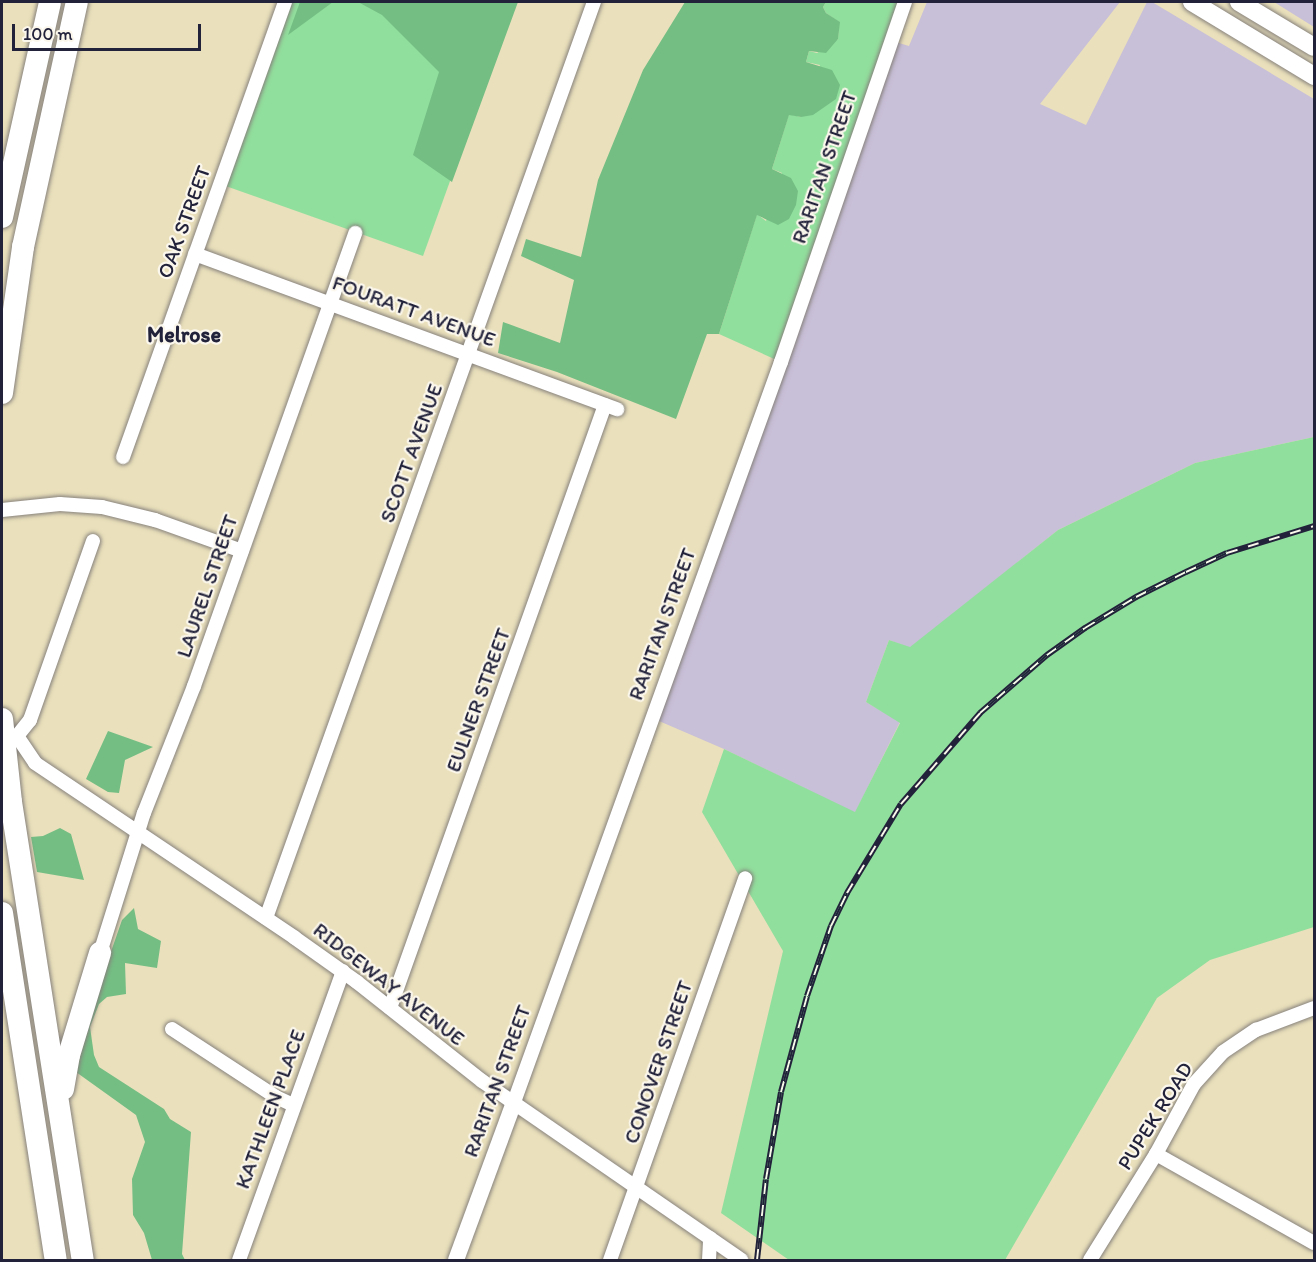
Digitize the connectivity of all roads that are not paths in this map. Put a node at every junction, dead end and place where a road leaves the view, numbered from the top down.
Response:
1 (50, 2) edge
2 (77, 2) edge
3 (285, 2) edge
4 (594, 2) edge
5 (905, 2) edge
6 (1192, 2) edge
7 (1239, 2) edge
8 (1314, 47) edge
9 (1314, 75) edge
10 (2, 216) edge
11 (355, 233) dead end
12 (195, 254) junction
13 (330, 303) junction
14 (470, 353) junction
15 (2, 393) edge
16 (611, 407) joint
17 (123, 457) dead end
18 (2, 510) edge
19 (93, 541) dead end
20 (242, 551) junction
21 (2, 704) edge
22 (2, 719) edge
23 (17, 736) junction
24 (138, 832) junction
25 (745, 878) dead end
26 (2, 916) edge
27 (266, 918) junction
28 (100, 953) joint
29 (343, 971) junction
30 (390, 1008) junction
31 (1313, 1013) edge
32 (172, 1029) dead end
33 (514, 1102) junction
34 (293, 1105) junction
35 (61, 1121) junction
36 (1156, 1154) junction
37 (636, 1186) junction
38 (710, 1238) junction
39 (1314, 1243) edge
40 (56, 1260) edge
41 (83, 1260) edge
42 (239, 1260) edge
43 (456, 1260) edge
44 (610, 1260) edge
45 (709, 1260) edge
46 (741, 1260) edge
47 (1090, 1260) edge

1 - 10 highway
2 - 15 highway
3 - 12 street, OAK STREET
4 - 14 street, SCOTT AVENUE
5 - 33 street, RARITAN STREET
6 - 9 main road
7 - 8 main road
11 - 13 street, LAUREL STREET
12 - 13 street, FOURATT AVENUE
12 - 17 street, OAK STREET
13 - 14 street, FOURATT AVENUE
13 - 20 street, LAUREL STREET
14 - 16 street, FOURATT AVENUE
14 - 27 street, SCOTT AVENUE
16 - 30 street, EULNER STREET
18 - 20 street
19 - 23 street
20 - 24 street, LAUREL STREET
21 - 23 highway
22 - 35 highway
23 - 24 street, RIDGEWAY AVENUE
24 - 27 street, RIDGEWAY AVENUE
24 - 28 street, LAUREL STREET
25 - 37 street, CONOVER STREET
26 - 40 highway
27 - 29 street, RIDGEWAY AVENUE
28 - 35 highway
29 - 30 street, RIDGEWAY AVENUE
29 - 34 street, KATHLEEN PLACE
30 - 33 street, RIDGEWAY AVENUE
31 - 36 street, PUPEK ROAD
32 - 34 street
33 - 37 street, RIDGEWAY AVENUE
33 - 43 street, RARITAN STREET
34 - 42 street, KATHLEEN PLACE
35 - 41 highway
36 - 39 street
36 - 47 street, PUPEK ROAD
37 - 38 street, RIDGEWAY AVENUE
37 - 44 street, CONOVER STREET
38 - 45 street
38 - 46 street, RIDGEWAY AVENUE

